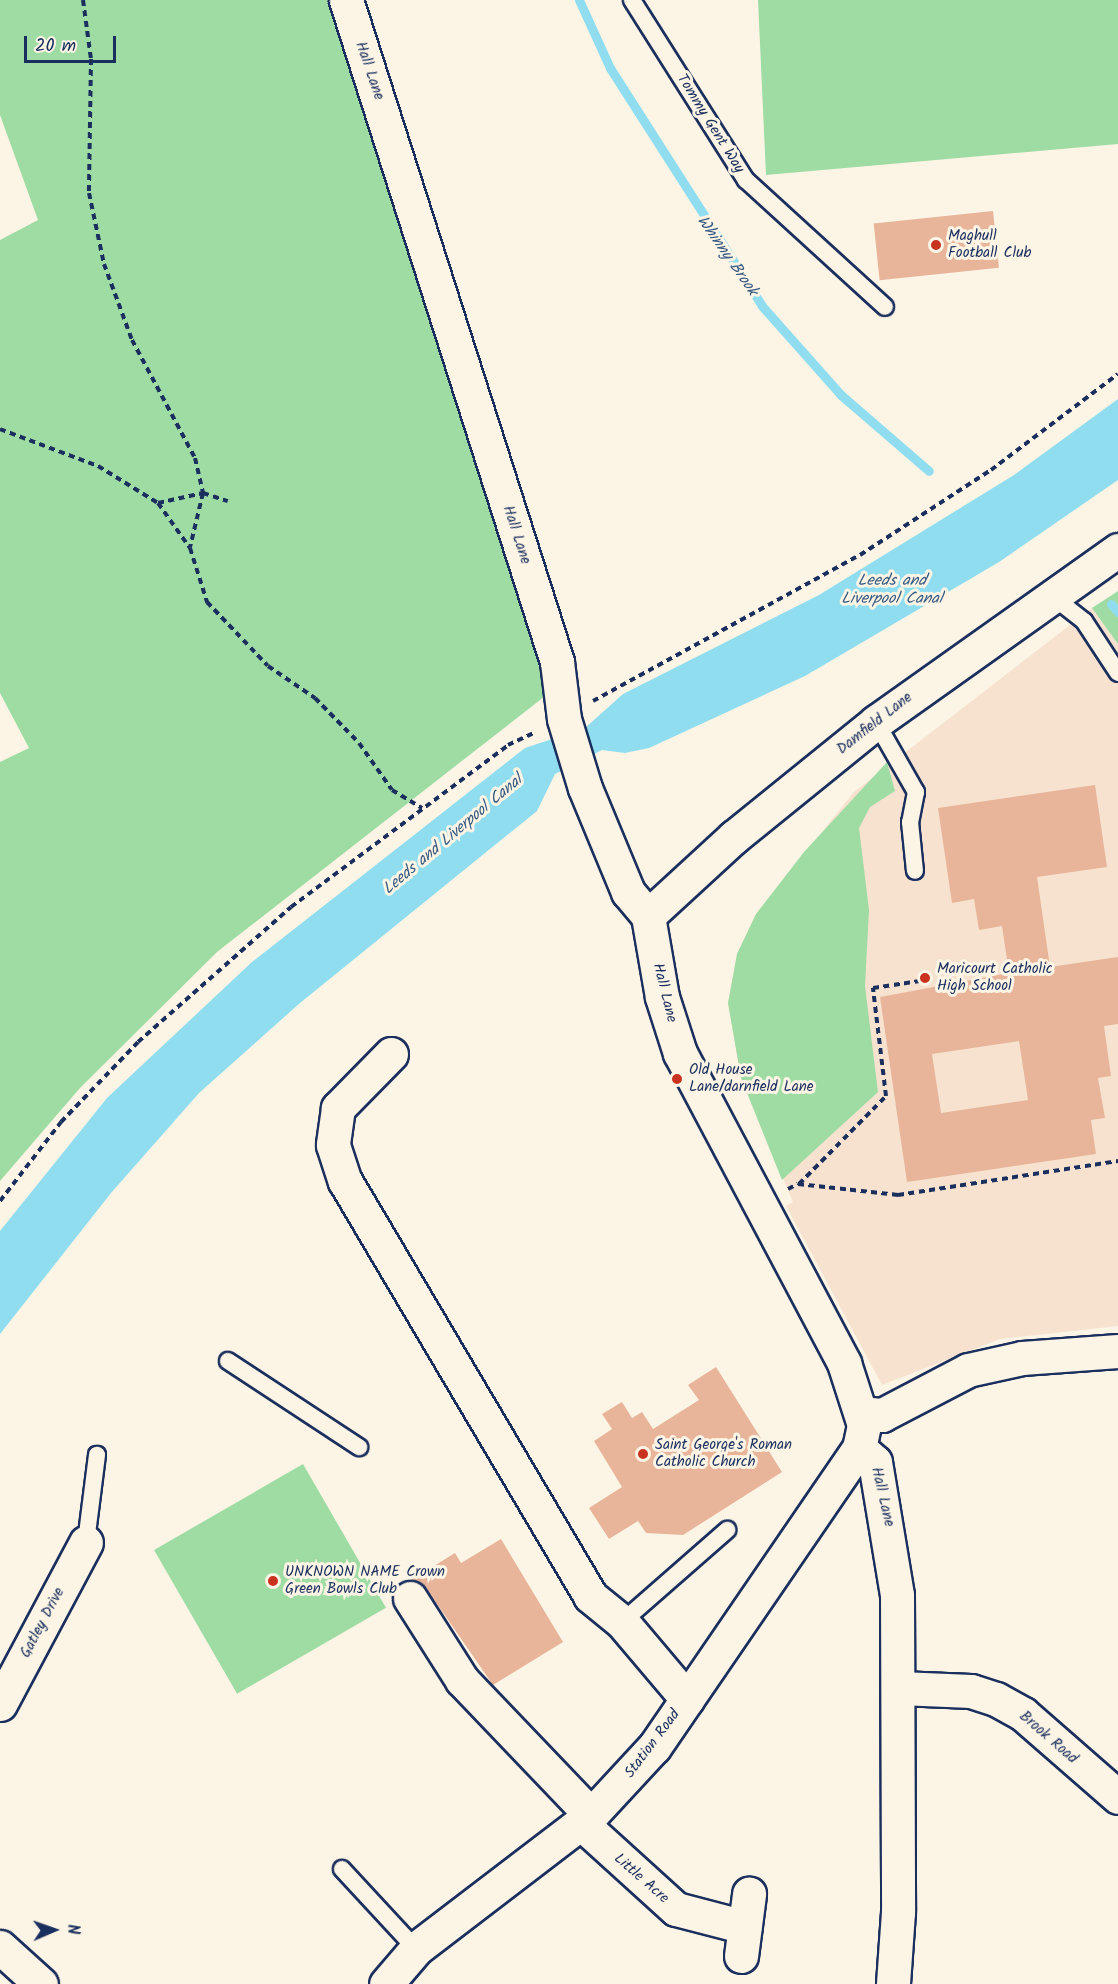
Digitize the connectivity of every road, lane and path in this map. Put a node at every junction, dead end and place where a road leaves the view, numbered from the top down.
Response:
1 (83, 0) edge
2 (346, 0) edge
3 (632, 0) edge
4 (885, 307) dead end
5 (1118, 374) edge
6 (0, 429) edge
7 (203, 493) junction
8 (228, 501) dead end
9 (158, 503) junction
10 (190, 548) junction
11 (1118, 550) edge
12 (1052, 596) junction
13 (1118, 673) edge
14 (876, 722) junction
15 (566, 726) junction
16 (422, 808) junction
17 (915, 871) dead end
18 (648, 916) junction
19 (926, 980) dead end
20 (391, 1054) dead end
21 (1118, 1161) edge
22 (798, 1184) junction
23 (787, 1190) dead end
24 (0, 1201) edge
25 (1118, 1351) edge
26 (228, 1361) dead end
27 (862, 1413) junction
28 (359, 1447) dead end
29 (859, 1448) junction
30 (97, 1455) dead end
31 (728, 1530) dead end
32 (86, 1542) joint
33 (410, 1598) dead end
34 (622, 1622) junction
35 (899, 1688) junction
36 (687, 1699) junction
37 (0, 1704) edge
38 (1118, 1797) edge
39 (586, 1819) junction
40 (342, 1869) dead end
41 (749, 1894) dead end
42 (0, 1947) edge
43 (416, 1949) junction
44 (41, 1984) edge
45 (386, 1984) edge
46 (893, 1984) edge

1 - 7 path
2 - 15 street, Hall Lane
3 - 4 lane, Tommy Gent Way
5 - 15 path
6 - 9 path
7 - 8 path
7 - 9 path
7 - 10 path
9 - 10 path
10 - 16 path
11 - 12 street, Damfield Lane
12 - 13 lane
12 - 14 street, Damfield Lane
14 - 17 lane
14 - 18 street, Damfield Lane
15 - 16 path
15 - 18 street, Hall Lane
16 - 24 path
18 - 27 street, Hall Lane
19 - 22 path
20 - 34 street
21 - 22 path
22 - 23 path
25 - 27 street
26 - 28 lane
27 - 29 street, Hall Lane
29 - 35 street, Hall Lane
29 - 36 street, Station Road
30 - 32 lane
31 - 34 lane
32 - 37 street, Gatley Drive
33 - 39 street, Little Acre
34 - 36 street
35 - 38 street, Brook Road
35 - 46 street, Hall Lane
36 - 39 street, Station Road
39 - 41 street, Little Acre
39 - 43 street, Station Road
40 - 43 lane
42 - 44 street
43 - 45 street, Station Road

